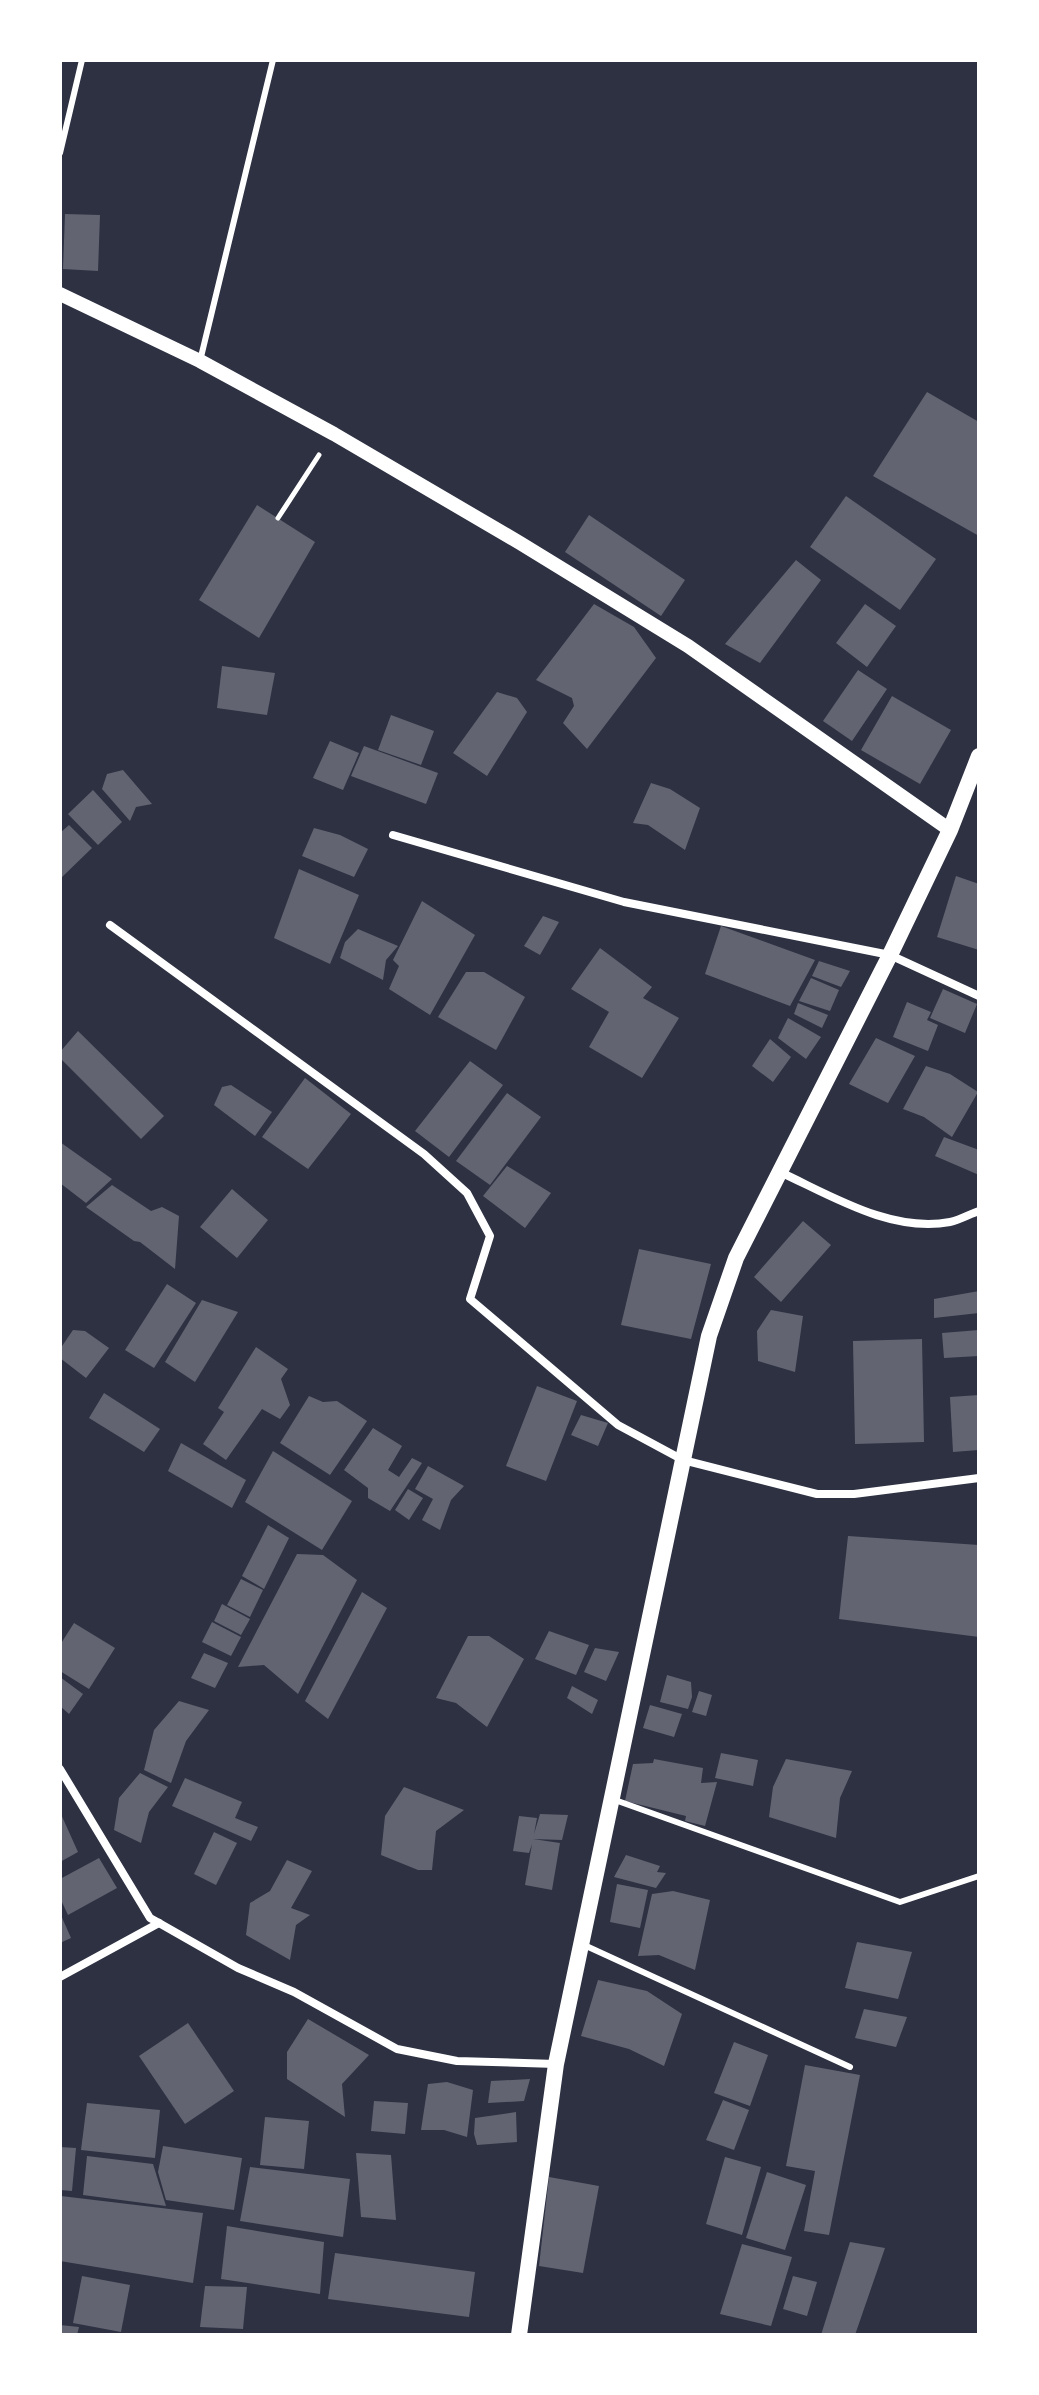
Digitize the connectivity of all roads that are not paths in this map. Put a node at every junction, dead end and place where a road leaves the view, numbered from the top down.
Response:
1 (82, 60) edge
2 (273, 60) edge
3 (60, 153) edge
4 (60, 294) edge
5 (200, 361) junction
6 (979, 756) edge
7 (950, 830) junction
8 (393, 835) dead end
9 (110, 925) dead end
10 (890, 955) junction
11 (979, 996) edge
12 (778, 1172) junction
13 (979, 1211) edge
14 (683, 1460) junction
15 (979, 1478) edge
16 (60, 1769) edge
17 (611, 1799) junction
18 (979, 1876) edge
19 (159, 1923) junction
20 (581, 1944) junction
21 (60, 1977) edge
22 (556, 2064) junction
23 (850, 2067) dead end
24 (519, 2335) edge

1 - 3 lane
2 - 5 lane
4 - 5 street
5 - 7 street
6 - 7 main road
7 - 10 main road
8 - 10 street
9 - 14 street
10 - 11 street
10 - 12 main road
12 - 13 street
12 - 14 main road
14 - 15 street
14 - 17 main road
16 - 19 street
17 - 18 lane
17 - 20 main road
19 - 21 street
19 - 22 street
20 - 22 main road
20 - 23 lane
22 - 24 main road

